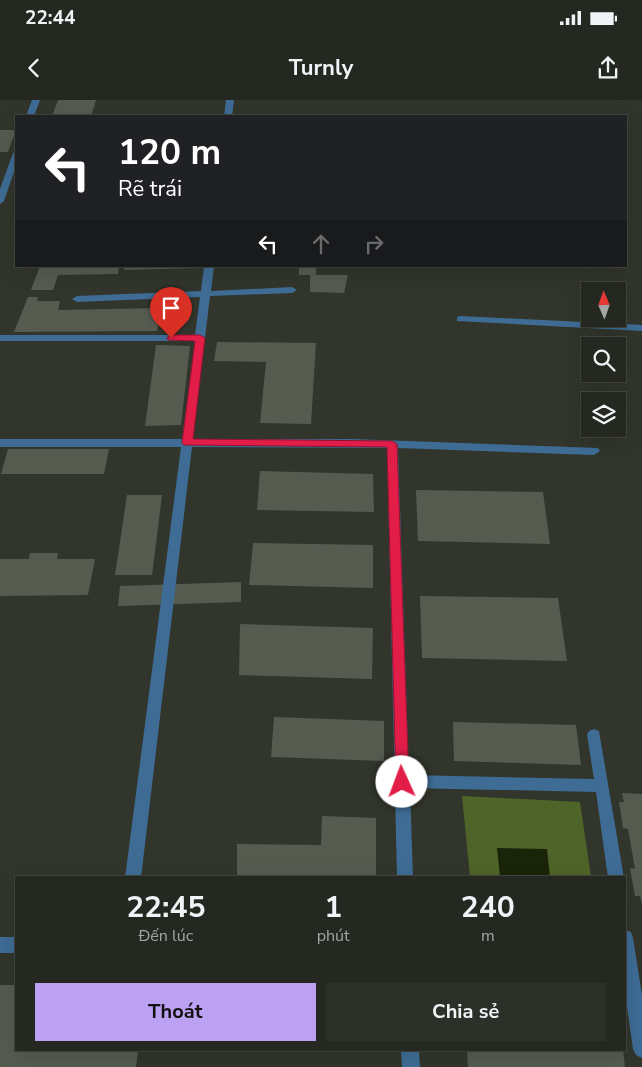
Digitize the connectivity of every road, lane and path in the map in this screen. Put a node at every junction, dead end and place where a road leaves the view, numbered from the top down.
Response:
1 (36, 100) edge
2 (230, 100) edge
3 (30, 115) edge
4 (228, 115) edge
5 (15, 158) edge
6 (0, 201) edge
7 (209, 267) edge
8 (292, 290) dead end
9 (206, 294) junction
10 (77, 299) dead end
11 (460, 320) dead end
12 (642, 328) edge
13 (0, 338) edge
14 (200, 338) junction
15 (187, 443) junction
16 (0, 444) edge
17 (392, 444) junction
18 (594, 451) dead end
19 (594, 735) dead end
20 (402, 782) junction
21 (602, 786) junction
22 (133, 876) edge
23 (405, 876) edge
24 (616, 876) edge
25 (0, 945) edge
26 (15, 945) edge
27 (626, 945) edge
28 (642, 1049) edge
29 (410, 1051) edge
30 (411, 1067) edge

1 - 3 street
2 - 4 street
5 - 6 street
7 - 9 street
8 - 9 street
9 - 10 street
9 - 14 street
11 - 12 street
13 - 14 street
14 - 15 street
15 - 16 street
15 - 17 street
15 - 22 street
17 - 18 street
17 - 20 street
19 - 21 street
20 - 21 street
20 - 23 street
21 - 24 street
25 - 26 street
27 - 28 street
29 - 30 street

